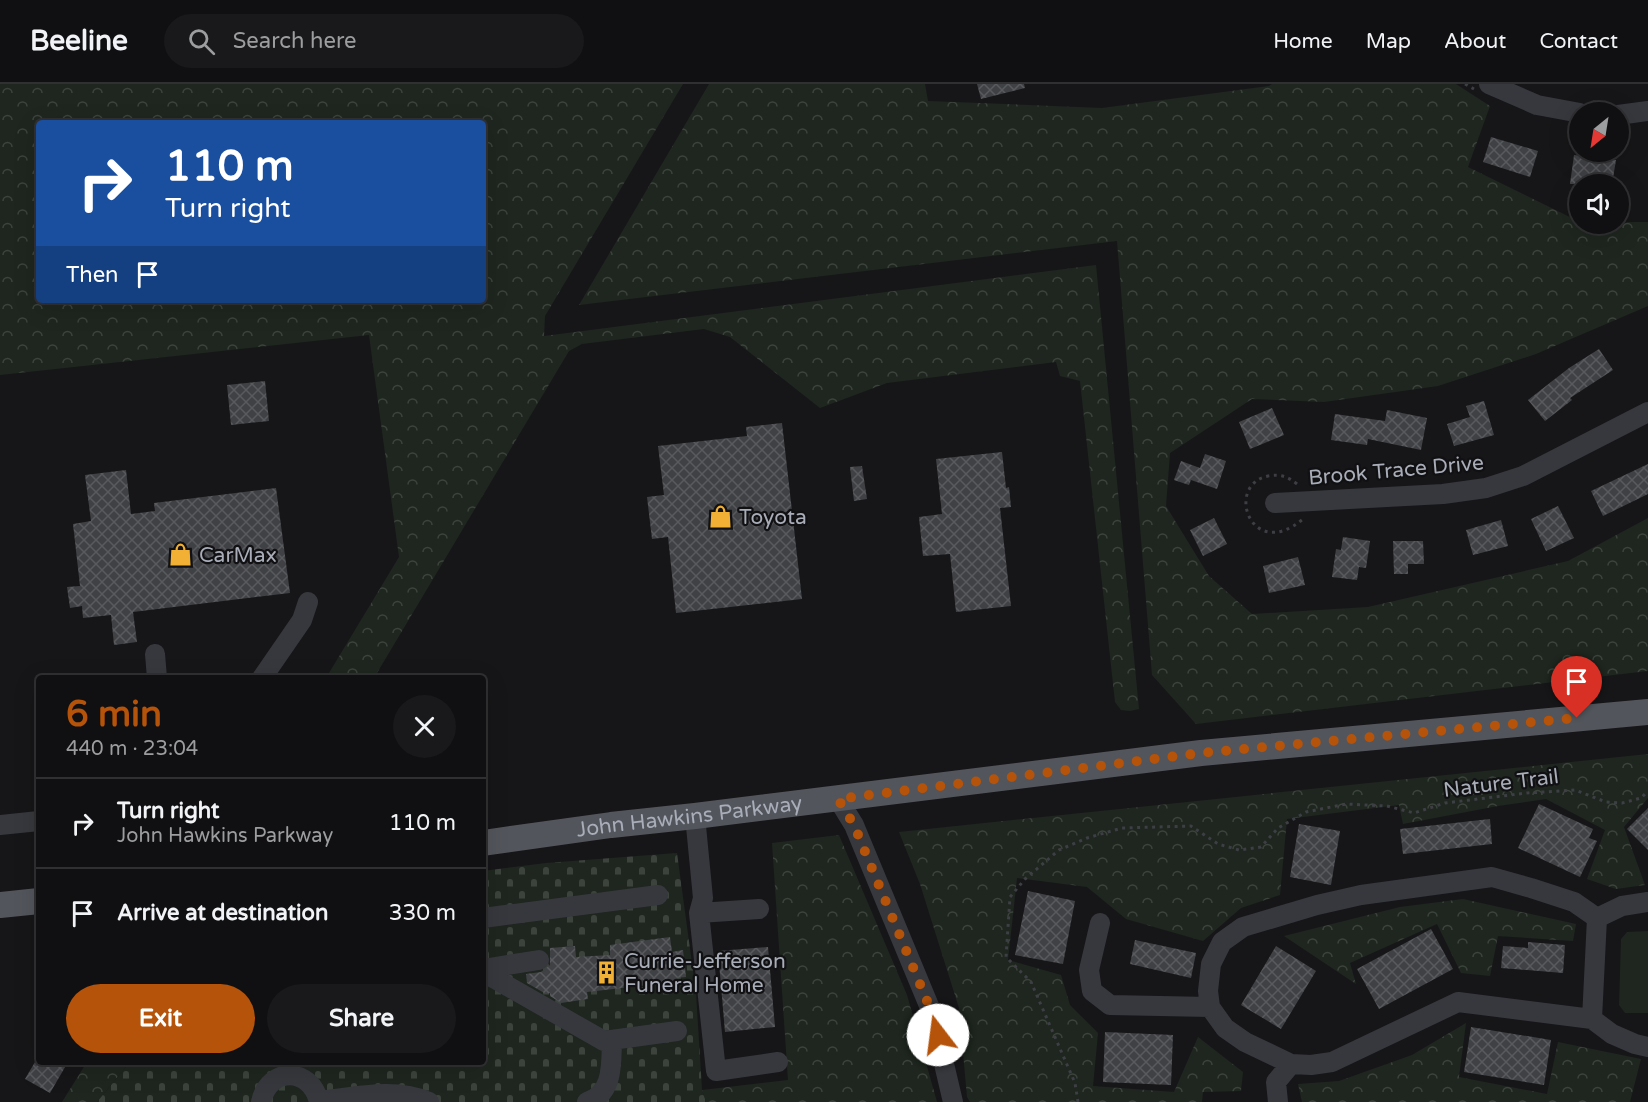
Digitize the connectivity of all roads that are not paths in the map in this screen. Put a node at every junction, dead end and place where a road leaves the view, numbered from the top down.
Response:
1 (1489, 84) edge
2 (1569, 111) edge
3 (1648, 111) edge
4 (1629, 114) edge
5 (1648, 412) edge
6 (1275, 503) dead end
7 (308, 602) dead end
8 (155, 654) dead end
9 (157, 675) edge
10 (264, 675) edge
11 (1648, 712) edge
12 (838, 799) junction
13 (695, 816) junction
14 (36, 821) edge
15 (0, 825) edge
16 (486, 843) edge
17 (658, 895) dead end
18 (36, 901) edge
19 (1648, 902) edge
20 (0, 905) edge
21 (759, 909) dead end
22 (699, 913) junction
23 (486, 918) edge
24 (1597, 918) junction
25 (1100, 924) dead end
26 (539, 960) dead end
27 (486, 969) edge
28 (486, 972) edge
29 (1210, 1007) junction
30 (1592, 1019) junction
31 (677, 1031) dead end
32 (612, 1040) junction
33 (1648, 1047) edge
34 (778, 1062) dead end
35 (1291, 1064) junction
36 (269, 1065) edge
37 (306, 1065) edge
38 (272, 1082) junction
39 (308, 1082) junction
40 (261, 1102) edge
41 (319, 1102) edge
42 (429, 1102) edge
43 (587, 1102) edge
44 (953, 1102) edge
45 (1278, 1102) edge

1 - 2 street
3 - 4 street
5 - 6 street, Brook Trace Drive
7 - 10 street
8 - 9 street
11 - 12 main road, John Hawkins Parkway
12 - 13 main road, John Hawkins Parkway
12 - 44 street
13 - 16 main road, John Hawkins Parkway
13 - 22 street
14 - 15 street
17 - 23 street
18 - 20 main road
19 - 24 street
21 - 22 street
22 - 34 street
24 - 29 street
24 - 30 street
25 - 29 street
26 - 27 street
28 - 32 street
29 - 35 street
30 - 33 street
30 - 35 street
31 - 32 street
32 - 43 street
35 - 45 street
36 - 38 street
37 - 39 street
38 - 39 street
38 - 40 street
39 - 41 street
41 - 42 street

